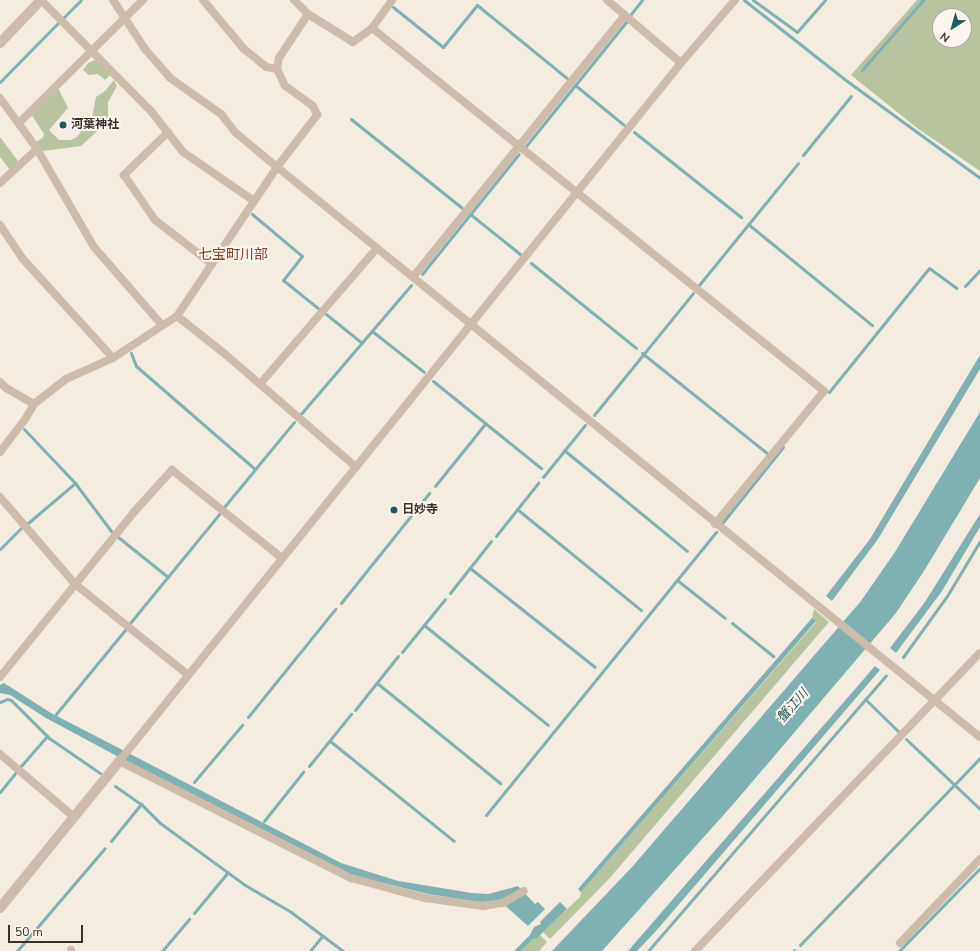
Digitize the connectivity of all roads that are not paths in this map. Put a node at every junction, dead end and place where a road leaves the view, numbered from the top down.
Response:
1 (41, 0) edge
2 (113, 0) edge
3 (143, 0) edge
4 (203, 0) edge
5 (294, 0) edge
6 (392, 0) edge
7 (607, 0) edge
8 (735, 0) edge
9 (308, 14) junction
10 (625, 16) junction
11 (125, 18) junction
12 (372, 28) junction
13 (0, 43) edge
14 (91, 52) junction
15 (681, 63) junction
16 (276, 69) junction
17 (0, 98) edge
18 (19, 123) junction
19 (168, 132) junction
20 (518, 146) junction
21 (37, 149) junction
22 (277, 167) junction
23 (0, 183) edge
24 (577, 193) junction
25 (254, 201) junction
26 (0, 225) edge
27 (377, 248) junction
28 (212, 264) junction
29 (413, 277) junction
30 (177, 316) junction
31 (472, 323) junction
32 (161, 324) junction
33 (113, 358) junction
34 (0, 382) edge
35 (260, 384) junction
36 (34, 404) junction
37 (0, 452) edge
38 (356, 467) junction
39 (0, 497) edge
40 (715, 524) junction
41 (282, 558) junction
42 (75, 584) junction
43 (980, 653) edge
44 (188, 675) junction
45 (0, 677) edge
46 (935, 700) junction
47 (980, 736) edge
48 (0, 754) edge
49 (122, 757) junction
50 (74, 817) junction
51 (980, 860) edge
52 (524, 892) dead end
53 (0, 908) edge
54 (900, 943) dead end
55 (695, 951) edge

1 - 13 street
1 - 14 street
2 - 11 street
3 - 11 street
4 - 16 street
5 - 9 street
6 - 12 street
7 - 10 street
8 - 15 street
9 - 12 street
9 - 16 street
10 - 15 street
10 - 20 street
11 - 14 street
11 - 22 street
12 - 20 street
14 - 18 street
14 - 19 street
15 - 24 street
16 - 22 street
17 - 18 street
18 - 21 street
19 - 25 street
19 - 28 street
20 - 24 street
20 - 29 street
21 - 23 street
21 - 32 street
22 - 25 street
22 - 27 street
24 - 31 street
24 - 40 street
25 - 28 street
26 - 33 street
27 - 29 street
27 - 35 street
28 - 30 street
29 - 31 street
30 - 32 street
30 - 35 street
31 - 38 street
31 - 40 street
32 - 33 street
33 - 36 street
34 - 36 street
35 - 38 street
36 - 37 street
38 - 41 street
39 - 42 street
40 - 46 street
41 - 42 street
41 - 44 street
42 - 44 street
42 - 45 street
43 - 46 street
44 - 49 street
46 - 47 street
46 - 55 street
48 - 50 street
49 - 50 street
49 - 52 street
50 - 53 street
51 - 54 street

